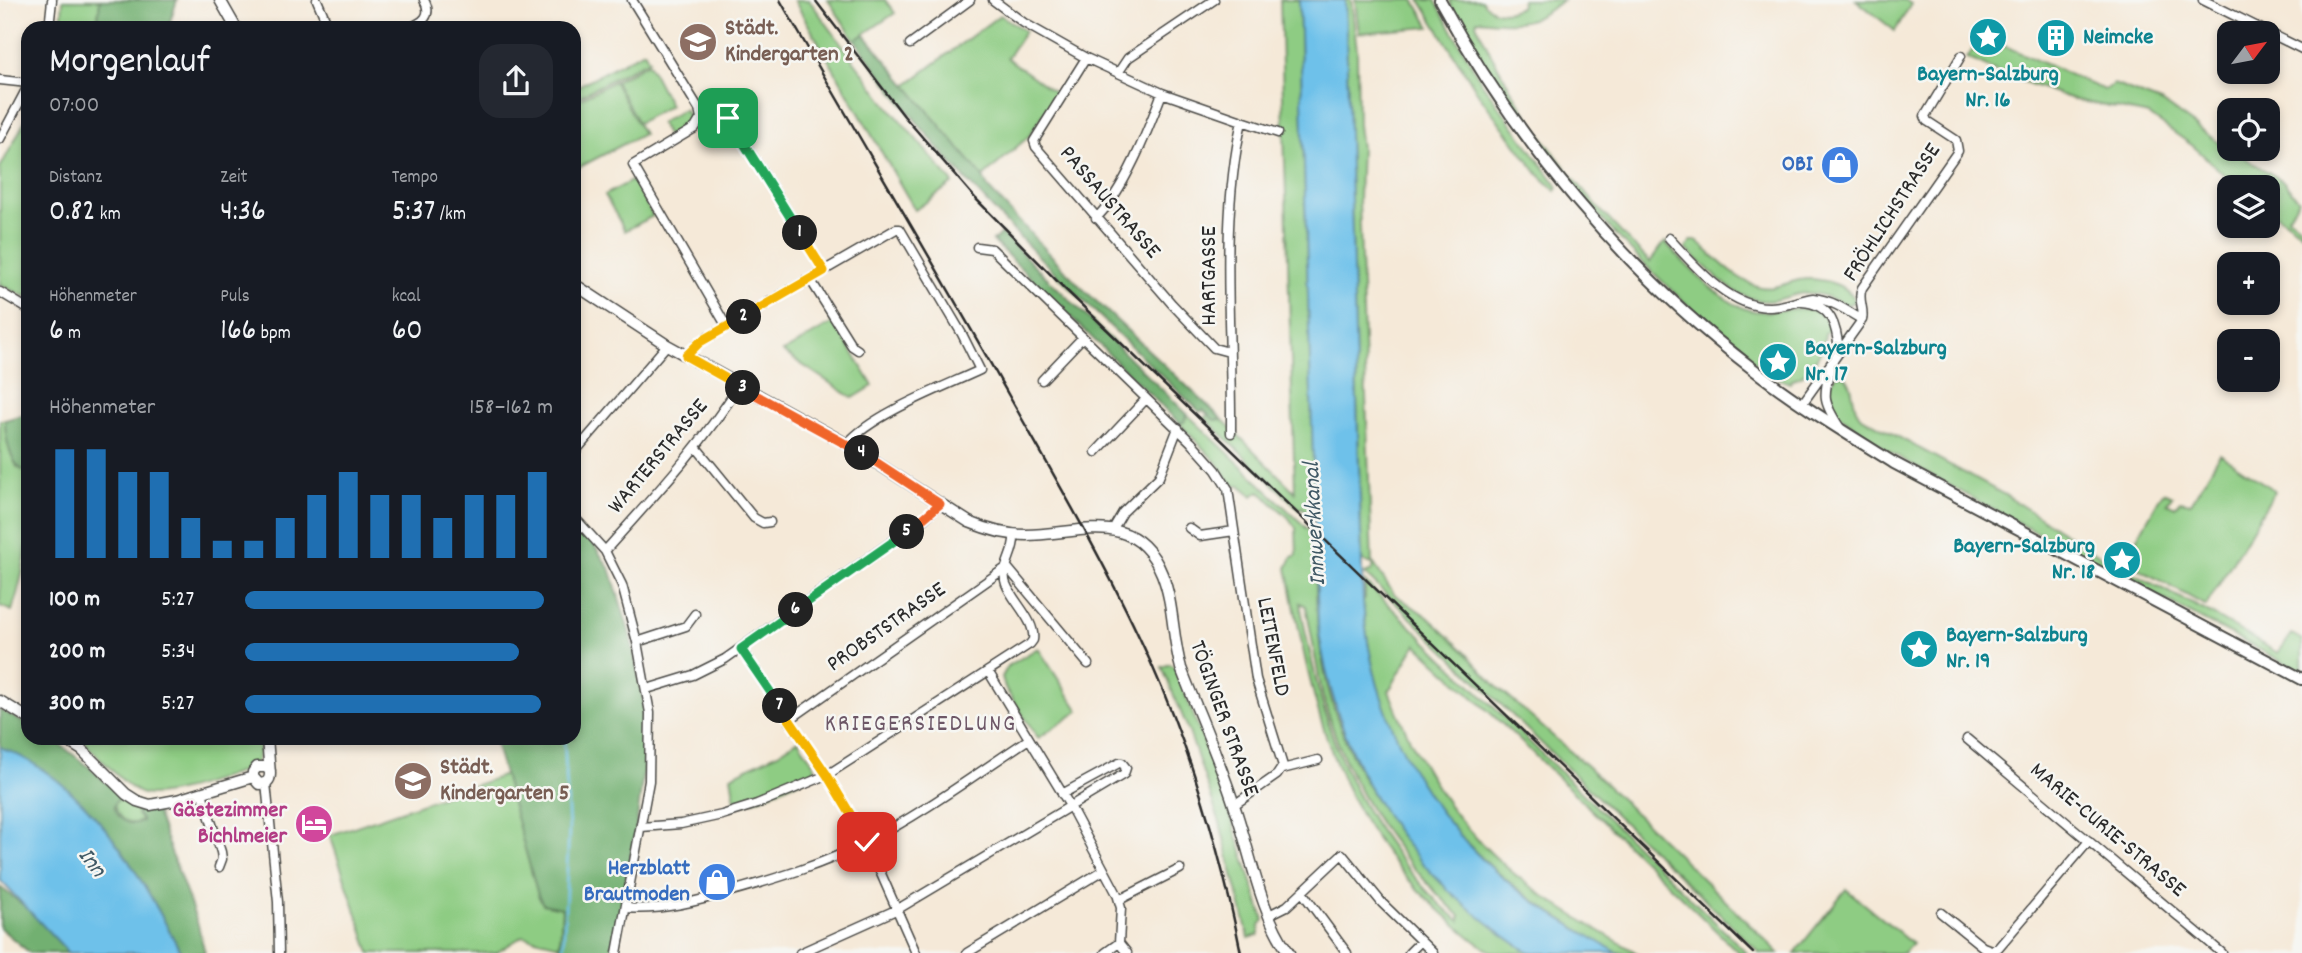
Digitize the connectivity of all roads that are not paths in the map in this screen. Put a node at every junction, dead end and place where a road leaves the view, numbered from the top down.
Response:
1 (52, 0) edge
2 (220, 0) edge
3 (317, 0) edge
4 (424, 0) edge
5 (632, 0) edge
6 (970, 0) edge
7 (993, 0) edge
8 (1214, 0) edge
9 (1440, 0) edge
10 (2203, 0) edge
11 (50, 21) edge
12 (232, 21) edge
13 (326, 21) edge
14 (424, 21) edge
15 (910, 44) dead end
16 (2302, 49) edge
17 (1961, 56) dead end
18 (1086, 58) junction
19 (1118, 73) junction
20 (0, 80) edge
21 (21, 84) edge
22 (1162, 93) junction
23 (21, 98) edge
24 (699, 109) junction
25 (1242, 121) junction
26 (1278, 133) dead end
27 (0, 139) edge
28 (1096, 218) junction
29 (1669, 238) dead end
30 (976, 247) dead end
31 (824, 271) junction
32 (810, 279) junction
33 (581, 289) edge
34 (0, 292) edge
35 (1799, 302) junction
36 (21, 305) edge
37 (1862, 320) junction
38 (727, 327) junction
39 (1083, 337) junction
40 (667, 345) junction
41 (858, 350) dead end
42 (1229, 352) junction
43 (1839, 352) junction
44 (686, 356) junction
45 (1831, 365) junction
46 (1042, 380) dead end
47 (740, 386) junction
48 (1146, 399) junction
49 (1802, 404) junction
50 (1178, 428) junction
51 (1842, 431) junction
52 (1231, 432) dead end
53 (847, 444) junction
54 (581, 445) edge
55 (696, 447) junction
56 (1097, 452) dead end
57 (940, 504) junction
58 (769, 522) dead end
59 (581, 525) edge
60 (1189, 528) dead end
61 (1113, 529) junction
62 (1234, 531) junction
63 (1014, 535) junction
64 (605, 551) junction
65 (1007, 567) junction
66 (695, 614) dead end
67 (638, 642) junction
68 (741, 649) junction
69 (1088, 664) dead end
70 (988, 671) junction
71 (2302, 679) edge
72 (647, 689) junction
73 (0, 701) edge
74 (21, 714) edge
75 (789, 720) junction
76 (1967, 739) dead end
77 (1029, 740) junction
78 (75, 745) edge
79 (267, 745) edge
80 (1318, 760) dead end
81 (265, 769) junction
82 (1282, 769) junction
83 (827, 775) junction
84 (253, 777) junction
85 (266, 783) junction
86 (202, 793) junction
87 (1062, 794) junction
88 (1234, 805) junction
89 (1070, 806) junction
90 (641, 827) junction
91 (2089, 841) junction
92 (867, 842) junction
93 (219, 867) dead end
94 (1180, 869) dead end
95 (1104, 870) junction
96 (1302, 892) junction
97 (1119, 900) junction
98 (627, 908) junction
99 (898, 909) junction
100 (1941, 913) dead end
101 (1269, 915) junction
102 (1420, 942) junction
103 (1119, 943) junction
104 (279, 953) edge
105 (618, 953) edge
106 (800, 953) edge
107 (916, 953) edge
108 (967, 953) edge
109 (1105, 953) edge
110 (1127, 953) edge
111 (1289, 953) edge
112 (1348, 953) edge
113 (1409, 953) edge
114 (1433, 953) edge
115 (2221, 953) edge

1 - 11 street
2 - 12 street
3 - 13 street
4 - 14 street
5 - 24 street
6 - 15 street
7 - 18 street
8 - 19 street
9 - 49 main road
10 - 16 street
17 - 37 street, FRÖHLICHSTRASSE
18 - 19 street
18 - 28 street, PASSAUSTRASSE
19 - 22 street
20 - 21 street
22 - 25 street
22 - 28 street
23 - 27 street
24 - 31 street
24 - 38 street
25 - 26 street
25 - 42 street, HARTGASSE
28 - 42 street, PASSAUSTRASSE
29 - 35 street
30 - 39 street, LEITENFELD
31 - 32 street
31 - 53 street
32 - 38 street
32 - 41 street
33 - 40 street
34 - 36 street
35 - 37 street
35 - 43 street
37 - 43 street, FRÖHLICHSTRASSE
38 - 44 street
39 - 46 street
39 - 48 street, LEITENFELD
40 - 44 street
40 - 54 street
42 - 52 street, HARTGASSE
43 - 45 street, FRÖHLICHSTRASSE
44 - 47 street
45 - 49 street, FRÖHLICHSTRASSE
45 - 51 street, FRÖHLICHSTRASSE
47 - 53 street
47 - 55 street, WARTERSTRASSE
48 - 50 street, LEITENFELD
48 - 56 street
49 - 51 main road
50 - 61 street
50 - 62 street, LEITENFELD
51 - 71 main road
53 - 57 street
55 - 58 street
55 - 64 street, WARTERSTRASSE
57 - 63 street
57 - 68 street
59 - 64 street
60 - 62 street
61 - 63 street
61 - 88 street, TÖGINGER STRASSE
62 - 82 street, LEITENFELD
63 - 65 street
64 - 67 street
65 - 69 street
65 - 70 street
65 - 75 street, PROBSTSTRASSE
66 - 67 street
67 - 72 street
68 - 72 street
68 - 75 street
70 - 77 street
70 - 83 street
72 - 90 street
73 - 74 street
75 - 83 street
76 - 91 street, MARIE-CURIE-STRASSE
77 - 87 street
77 - 92 street
78 - 86 street
79 - 81 street
80 - 82 street
81 - 84 street
81 - 85 street
82 - 88 street
83 - 90 street
83 - 92 street
84 - 85 street
84 - 86 street
85 - 104 street
86 - 93 street
87 - 89 street
87 - 89 street
88 - 101 street, TÖGINGER STRASSE
89 - 95 street
89 - 99 street
90 - 98 street
91 - 100 street
91 - 115 street, MARIE-CURIE-STRASSE
92 - 98 street
92 - 99 street
94 - 97 street
95 - 97 street
95 - 108 street
96 - 101 street
96 - 102 street
96 - 112 street
97 - 103 street
98 - 105 street
99 - 106 street
99 - 107 street
101 - 111 street, TÖGINGER STRASSE
102 - 113 street
102 - 114 street
103 - 109 street
103 - 110 street

